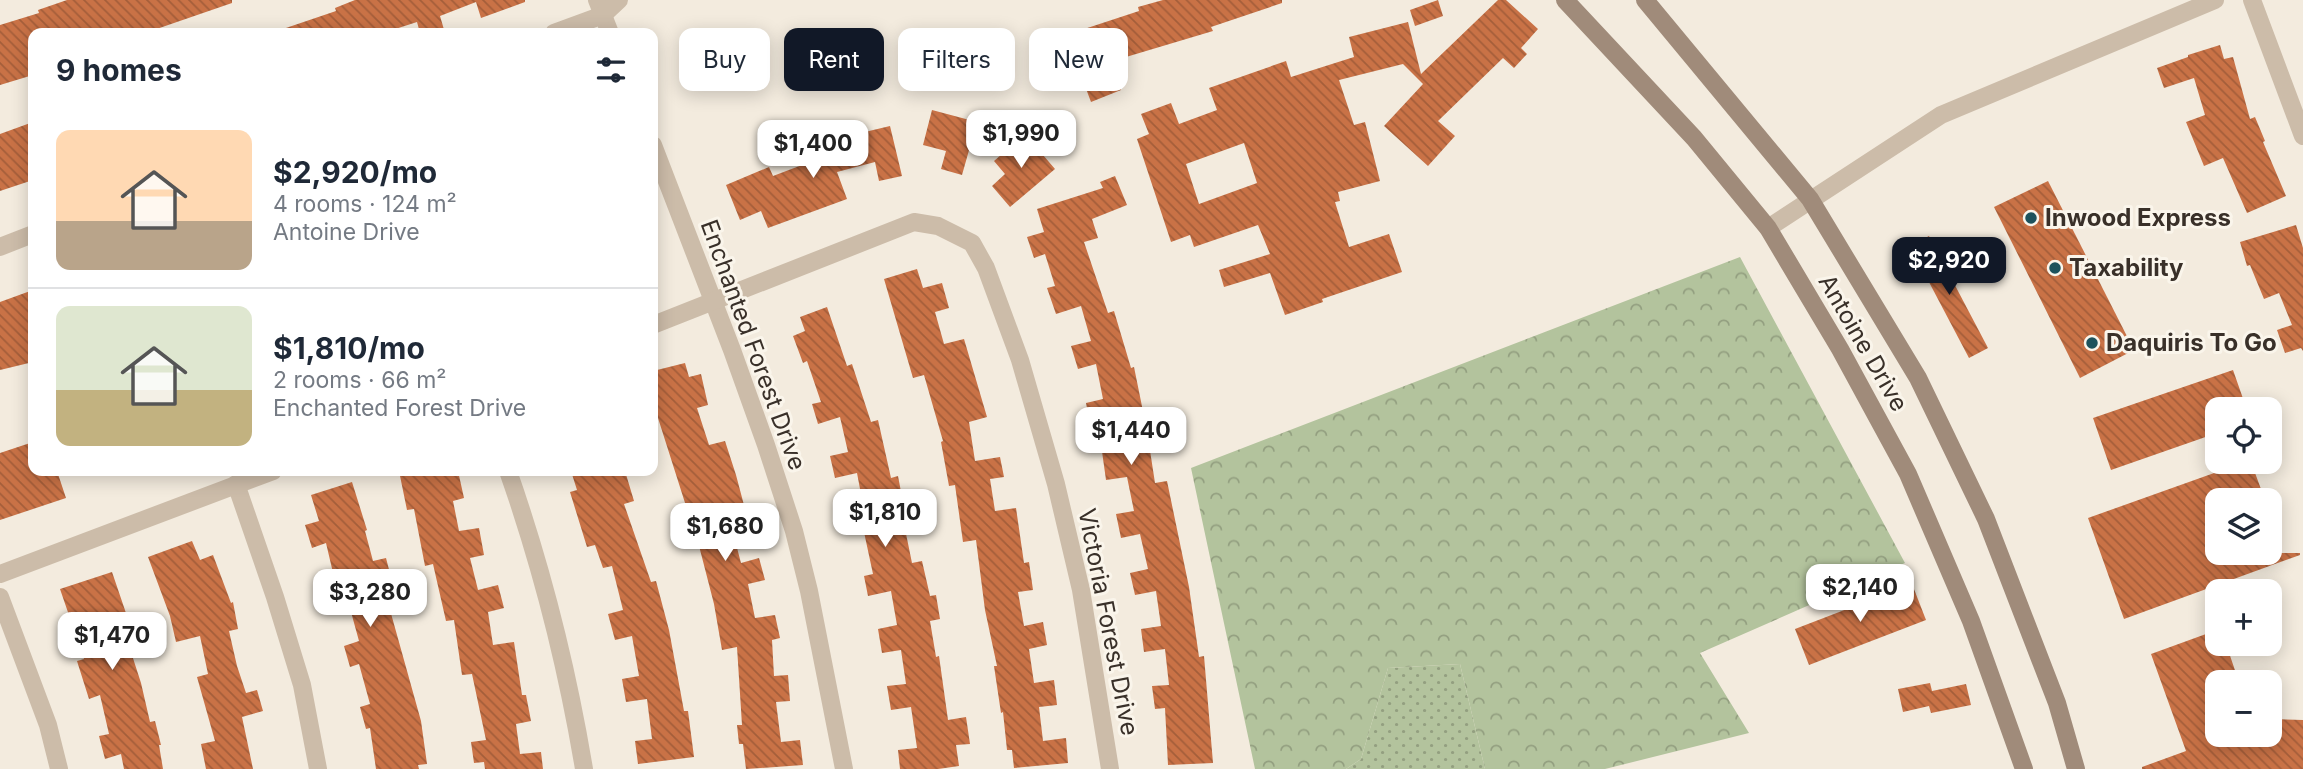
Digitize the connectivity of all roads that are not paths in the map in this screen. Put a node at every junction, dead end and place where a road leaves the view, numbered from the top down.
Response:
1 (620, 0) edge
2 (1565, 0) edge
3 (1645, 0) edge
4 (2215, 0) edge
5 (2252, 0) edge
6 (600, 7) edge
7 (563, 28) edge
8 (608, 28) edge
9 (2303, 136) edge
10 (658, 158) edge
11 (1810, 199) junction
12 (1768, 228) junction
13 (28, 236) edge
14 (0, 247) edge
15 (712, 302) junction
16 (658, 323) edge
17 (259, 476) edge
18 (510, 476) edge
19 (236, 484) junction
20 (0, 574) edge
21 (0, 597) edge
22 (58, 769) edge
23 (318, 769) edge
24 (584, 769) edge
25 (844, 769) edge
26 (1110, 769) edge
27 (2024, 769) edge
28 (2076, 769) edge

1 - 6 street
2 - 12 main road, Antoine Drive
3 - 11 main road, Antoine Drive
4 - 11 street
5 - 9 street
6 - 7 street
6 - 8 street
10 - 15 street, Enchanted Forest Drive
11 - 12 street
11 - 28 main road, Antoine Drive
12 - 27 main road, Antoine Drive
13 - 14 street
15 - 16 street
15 - 25 street, Enchanted Forest Drive
15 - 26 street, Victoria Forest Drive
17 - 19 street
18 - 24 street
19 - 20 street
19 - 23 street
21 - 22 street

